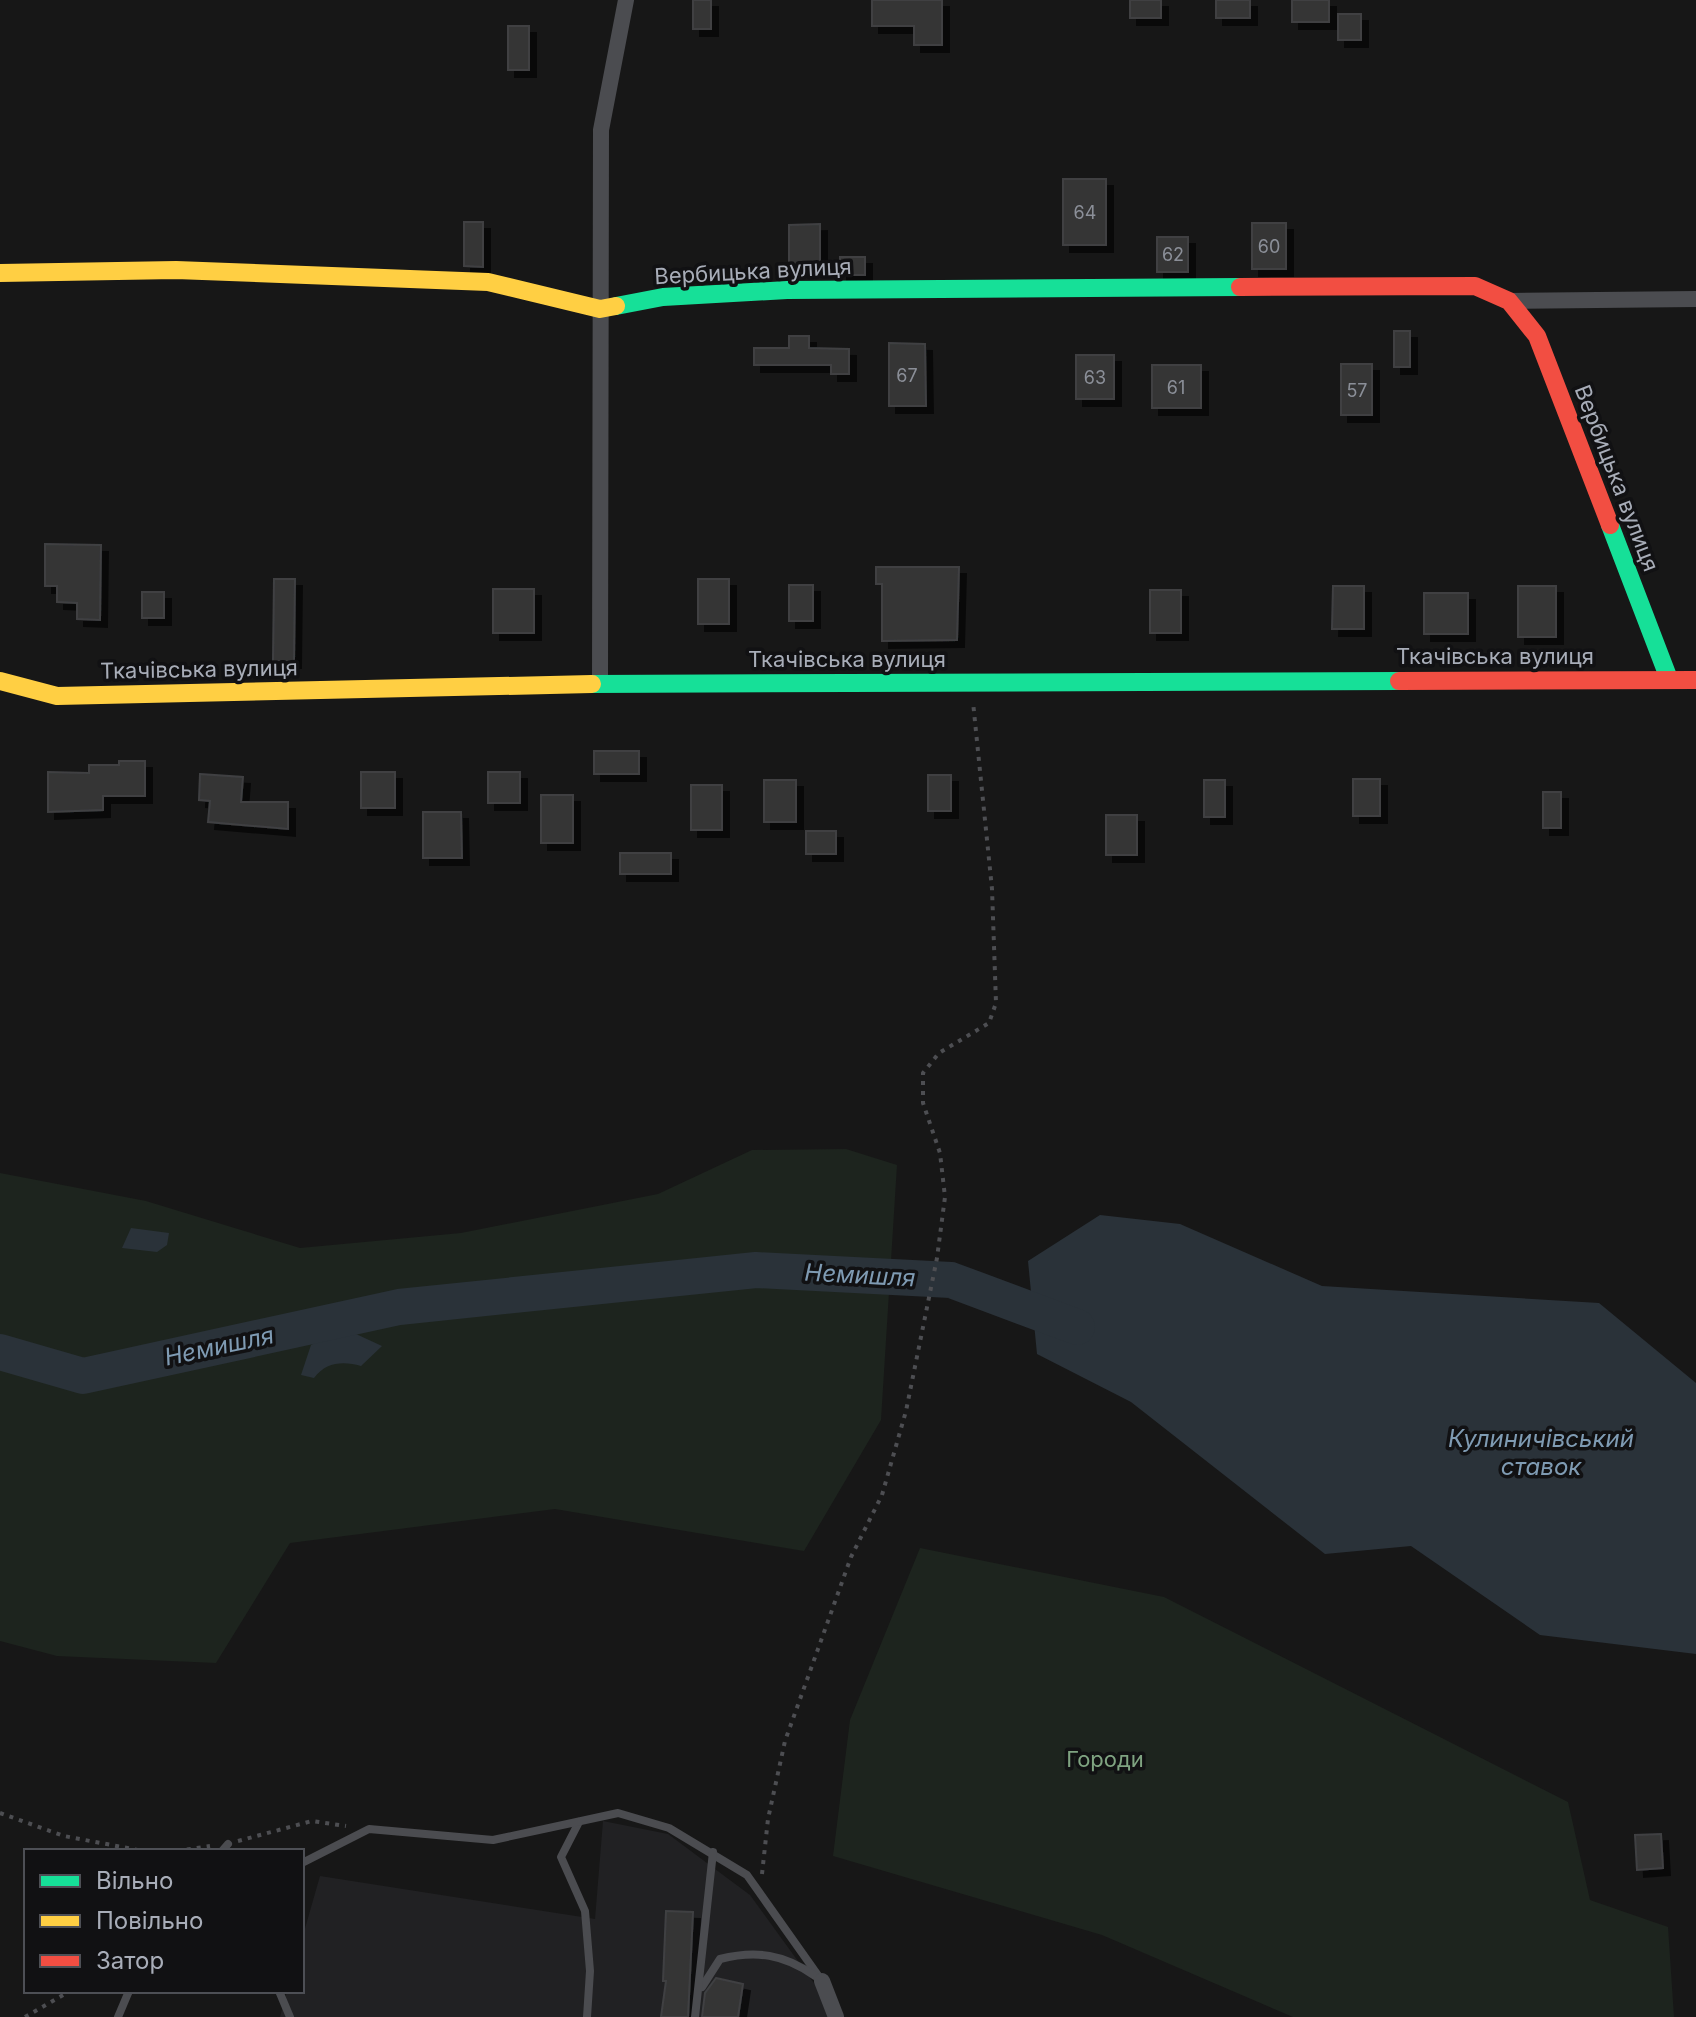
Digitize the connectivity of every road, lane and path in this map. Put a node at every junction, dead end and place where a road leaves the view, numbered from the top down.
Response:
1 (626, 0) edge
2 (0, 273) edge
3 (1696, 299) edge
4 (1509, 301) junction
5 (600, 309) junction
6 (1669, 679) junction
7 (1696, 680) edge
8 (0, 681) edge
9 (974, 682) junction
10 (600, 684) junction
11 (0, 1813) edge
12 (579, 1822) junction
13 (369, 1829) junction
14 (225, 1847) edge
15 (132, 1849) edge
16 (201, 1849) edge
17 (713, 1852) junction
18 (304, 1862) edge
19 (760, 1892) junction
20 (822, 1981) junction
21 (701, 1987) junction
22 (67, 1993) edge
23 (128, 1993) edge
24 (280, 1993) edge
25 (25, 2017) edge
26 (118, 2017) edge
27 (290, 2017) edge
28 (587, 2017) edge
29 (695, 2017) edge
30 (836, 2017) edge

1 - 5 street
2 - 5 street, Вербицька вулиця
3 - 4 street, Вербицька вулиця
4 - 5 street, Вербицька вулиця
4 - 6 street, Вербицька вулиця
5 - 10 street
6 - 7 street, Ткачівська вулиця
6 - 9 street, Ткачівська вулиця
8 - 10 street, Ткачівська вулиця
9 - 10 street, Ткачівська вулиця
9 - 19 path
11 - 15 path
12 - 13 lane
12 - 17 lane
12 - 28 lane
13 - 14 path
13 - 18 lane
14 - 16 path
17 - 19 lane
17 - 21 lane
19 - 20 lane
20 - 21 lane
20 - 30 street
21 - 29 lane
22 - 25 path
23 - 26 lane
24 - 27 lane

